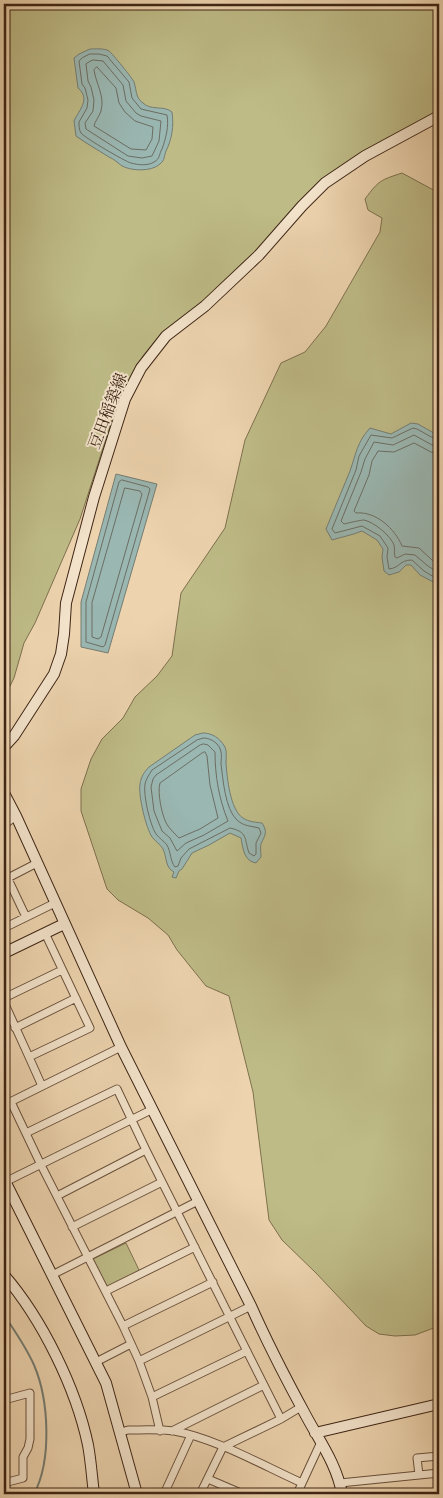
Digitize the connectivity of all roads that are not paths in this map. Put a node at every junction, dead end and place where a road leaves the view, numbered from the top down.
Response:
1 (439, 116) edge
2 (4, 747) edge
3 (4, 793) edge
4 (16, 816) junction
5 (4, 826) edge
6 (37, 863) junction
7 (6, 879) edge
8 (55, 903) junction
9 (26, 917) junction
10 (64, 924) junction
11 (4, 928) edge
12 (45, 933) junction
13 (4, 953) edge
14 (62, 970) junction
15 (4, 998) edge
16 (76, 998) junction
17 (4, 1002) edge
18 (15, 1028) junction
19 (121, 1047) junction
20 (29, 1057) junction
21 (42, 1086) junction
22 (7, 1104) edge
23 (152, 1109) junction
24 (132, 1120) junction
25 (26, 1133) junction
26 (146, 1150) junction
27 (41, 1165) junction
28 (5, 1180) edge
29 (162, 1182) junction
30 (8, 1196) edge
31 (56, 1196) junction
32 (198, 1201) junction
33 (178, 1212) junction
34 (72, 1227) junction
35 (195, 1247) junction
36 (88, 1257) junction
37 (52, 1275) junction
38 (4, 1276) edge
39 (213, 1282) junction
40 (106, 1291) junction
41 (251, 1306) junction
42 (229, 1316) junction
43 (123, 1326) junction
44 (131, 1344) junction
45 (247, 1351) junction
46 (139, 1361) junction
47 (96, 1362) junction
48 (264, 1385) junction
49 (152, 1397) junction
50 (4, 1400) edge
51 (439, 1404) edge
52 (301, 1407) junction
53 (281, 1419) junction
54 (160, 1431) junction
55 (172, 1431) junction
56 (120, 1432) junction
57 (191, 1435) junction
58 (318, 1437) junction
59 (223, 1447) junction
60 (439, 1456) edge
61 (439, 1472) edge
62 (419, 1475) junction
63 (208, 1478) junction
64 (4, 1483) edge
65 (302, 1483) junction
66 (340, 1483) junction
67 (94, 1494) edge
68 (138, 1494) edge
69 (164, 1494) edge
70 (200, 1494) edge
71 (244, 1494) edge
72 (297, 1494) edge
73 (342, 1494) edge

1 - 2 street, 豆田稲築線
3 - 4 street
4 - 5 street
4 - 6 street
6 - 7 street
6 - 8 street
7 - 9 street
8 - 9 street
8 - 10 street
9 - 11 street
10 - 12 street
10 - 19 street
12 - 13 street
12 - 14 street
14 - 15 street
14 - 16 street
16 - 18 street
16 - 20 street
17 - 18 street
18 - 20 street
19 - 21 street
19 - 23 street
20 - 21 street
21 - 22 street
22 - 25 street
23 - 24 street
23 - 32 street
24 - 25 street
24 - 26 street
24 - 27 street
25 - 27 street
26 - 29 street
26 - 31 street
27 - 28 street
27 - 31 street
28 - 30 street
29 - 33 street
29 - 34 street
30 - 37 street
31 - 34 street
32 - 33 street
32 - 41 street
33 - 35 street
33 - 36 street
34 - 36 street
35 - 39 street
35 - 40 street
36 - 37 street
36 - 40 street
37 - 47 street
38 - 67 street
39 - 42 street
39 - 43 street
40 - 43 street
41 - 42 street
41 - 52 street
42 - 45 street
42 - 46 street
43 - 44 street
44 - 46 street
44 - 47 street
45 - 48 street
45 - 49 street
46 - 49 street
47 - 56 street
48 - 53 street
48 - 55 street
49 - 54 street
50 - 64 street
51 - 58 street
52 - 53 street
52 - 58 street
53 - 59 street
54 - 55 street
54 - 56 street
55 - 57 street
56 - 68 street
57 - 59 street
57 - 69 street
58 - 65 street
58 - 66 street
59 - 63 street
59 - 65 street
60 - 62 street
61 - 62 street
62 - 66 street
63 - 70 street
63 - 71 street
65 - 72 street
66 - 73 street

